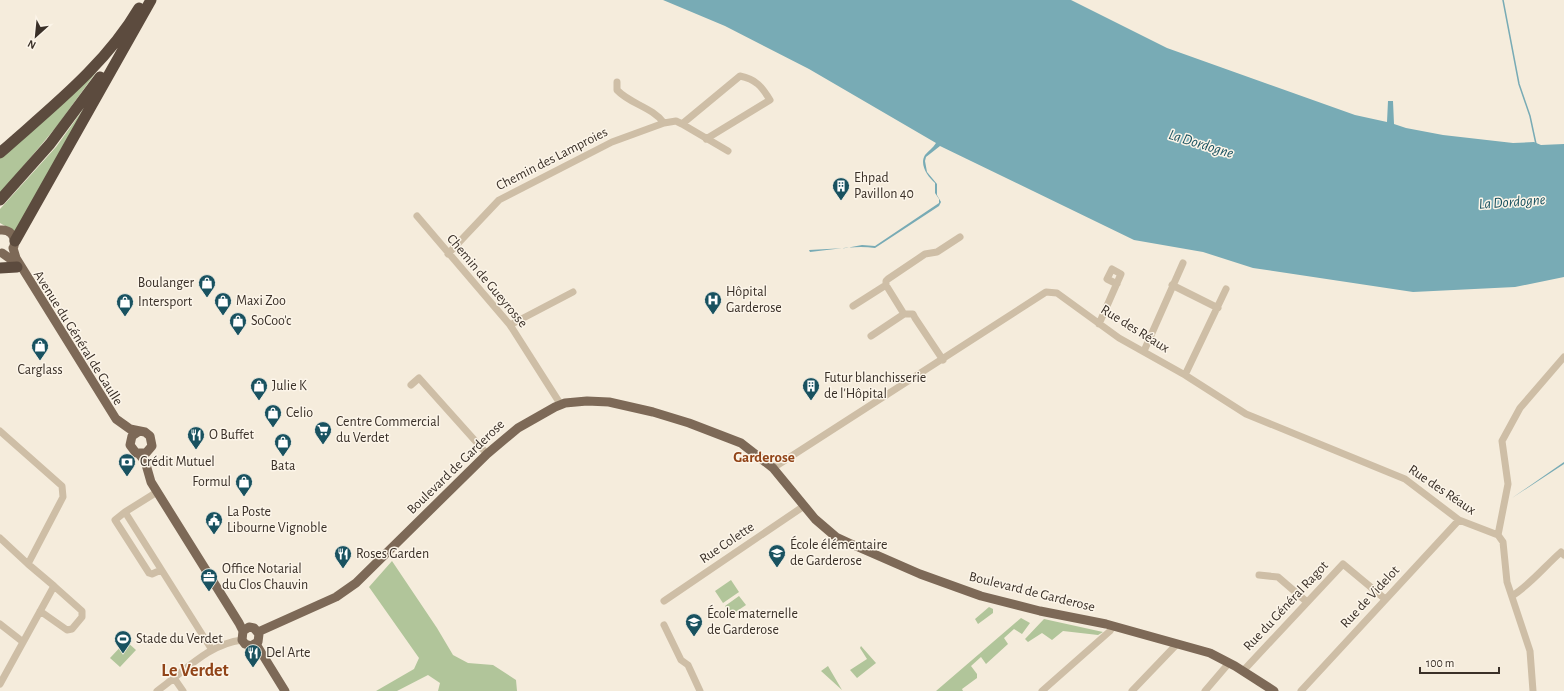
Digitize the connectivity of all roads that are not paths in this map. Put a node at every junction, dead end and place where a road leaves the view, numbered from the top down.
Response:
1 (144, 0) edge
2 (151, 0) edge
3 (136, 26) junction
4 (617, 82) dead end
5 (664, 123) junction
6 (682, 124) junction
7 (706, 139) junction
8 (728, 151) dead end
9 (0, 153) edge
10 (0, 200) edge
11 (417, 216) dead end
12 (0, 229) edge
13 (960, 237) dead end
14 (14, 244) junction
15 (1, 253) edge
16 (448, 254) junction
17 (1183, 263) dead end
18 (17, 267) junction
19 (0, 268) edge
20 (1117, 284) dead end
21 (886, 285) junction
22 (1172, 285) junction
23 (1226, 289) dead end
24 (573, 292) dead end
25 (853, 306) dead end
26 (1218, 308) junction
27 (904, 314) junction
28 (1099, 324) junction
29 (510, 325) junction
30 (871, 336) dead end
31 (1144, 351) junction
32 (1564, 357) edge
33 (943, 360) junction
34 (1186, 375) junction
35 (411, 385) dead end
36 (560, 405) junction
37 (0, 431) edge
38 (138, 432) junction
39 (130, 439) junction
40 (149, 451) junction
41 (139, 454) junction
42 (487, 454) junction
43 (773, 468) junction
44 (157, 492) junction
45 (804, 506) junction
46 (125, 512) junction
47 (1459, 520) junction
48 (1498, 535) junction
49 (0, 538) edge
50 (1564, 555) edge
51 (28, 564) junction
52 (161, 570) junction
53 (1259, 575) dead end
54 (54, 586) junction
55 (1512, 596) junction
56 (1385, 599) junction
57 (664, 601) dead end
58 (1307, 602) junction
59 (40, 611) junction
60 (0, 624) edge
61 (664, 624) dead end
62 (1113, 626) junction
63 (246, 629) junction
64 (258, 632) junction
65 (242, 640) junction
66 (23, 642) junction
67 (256, 644) junction
68 (1177, 644) junction
69 (212, 650) junction
70 (1229, 663) junction
71 (1243, 671) junction
72 (174, 678) junction
73 (0, 684) edge
74 (157, 691) edge
75 (182, 691) edge
76 (286, 691) edge
77 (700, 691) edge
78 (1042, 691) edge
79 (1132, 691) edge
80 (1205, 691) edge
81 (1274, 691) edge
82 (1301, 691) edge
83 (1533, 691) edge

1 - 9 highway
2 - 3 highway
3 - 10 highway
3 - 14 highway
4 - 5 street
5 - 6 street, Chemin des Lamproies
5 - 16 street, Chemin des Lamproies
6 - 7 street, Chemin des Lamproies
6 - 7 street
7 - 8 street, Chemin des Lamproies
11 - 16 street, Chemin de Gueyrosse
12 - 14 main road, Avenue du Général de Gaulle
13 - 21 street
14 - 15 main road, Avenue du Général de Gaulle
14 - 38 main road, Avenue du Général de Gaulle
15 - 18 main road, Avenue du Général de Gaulle
16 - 29 street, Chemin de Gueyrosse
17 - 22 street
18 - 19 highway
18 - 39 main road, Avenue du Général de Gaulle
20 - 28 street
21 - 25 street
21 - 27 street
22 - 26 street
22 - 31 street
23 - 26 street
24 - 29 street
26 - 34 street
27 - 30 street
27 - 33 street
28 - 31 street, Rue des Réaux
28 - 33 street, Rue des Réaux
29 - 36 street, Chemin de Gueyrosse
31 - 34 street, Rue des Réaux
32 - 48 street
33 - 43 street, Rue des Réaux
34 - 47 street, Rue des Réaux
35 - 42 street
36 - 42 main road, Boulevard de Garderose
36 - 43 main road, Boulevard de Garderose
37 - 51 street
38 - 39 main road
38 - 40 main road, Avenue du Général de Gaulle
39 - 41 main road, Avenue du Général de Gaulle
40 - 41 main road
40 - 63 main road, Avenue du Général de Gaulle
41 - 44 main road, Avenue du Général de Gaulle
42 - 64 main road, Boulevard de Garderose
43 - 45 main road, Boulevard de Garderose
44 - 46 street
44 - 63 main road, Avenue du Général de Gaulle
45 - 57 street, Rue Colette
45 - 62 main road, Boulevard de Garderose
46 - 52 street
46 - 52 street
47 - 48 street, Rue des Réaux
47 - 56 street, Rue de Videlot
48 - 55 street
49 - 51 street
50 - 55 street
51 - 54 street
52 - 69 street
53 - 58 street
54 - 59 street
54 - 59 street
55 - 83 street
56 - 58 street, Rue du Général Ragot
56 - 82 street, Rue de Videlot
58 - 71 street, Rue du Général Ragot
59 - 66 street
60 - 66 street
61 - 77 street
62 - 68 main road, Boulevard de Garderose
62 - 78 street
63 - 64 main road, Avenue du Général de Gaulle
63 - 65 main road
64 - 67 main road
65 - 67 main road
65 - 69 street
66 - 73 street
67 - 76 main road
68 - 70 main road, Boulevard de Garderose
68 - 79 street
69 - 72 street
70 - 71 main road, Boulevard de Garderose
70 - 80 street
71 - 81 main road, Boulevard de Garderose
72 - 74 street
72 - 75 street

